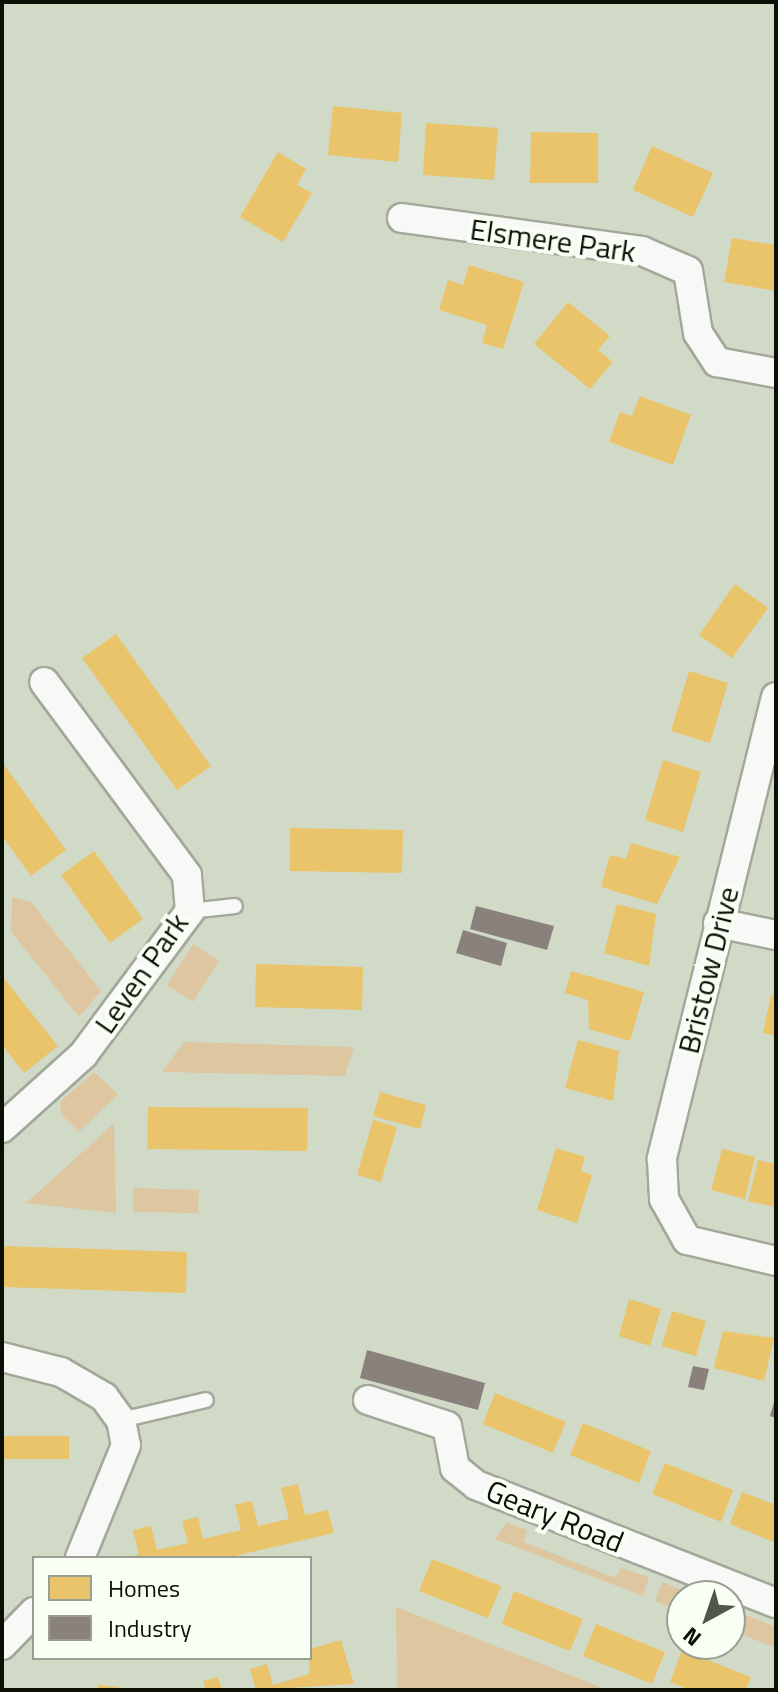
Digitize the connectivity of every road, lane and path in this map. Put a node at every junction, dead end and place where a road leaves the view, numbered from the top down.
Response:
1 (402, 218) dead end
2 (776, 373) edge
3 (44, 682) dead end
4 (776, 697) edge
5 (235, 906) dead end
6 (190, 911) junction
7 (718, 923) junction
8 (776, 935) edge
9 (2, 1128) edge
10 (776, 1261) edge
11 (2, 1357) edge
12 (206, 1400) dead end
13 (368, 1400) dead end
14 (124, 1433) junction
15 (81, 1556) edge
16 (776, 1603) edge
17 (32, 1614) edge
18 (2, 1645) edge

1 - 2 street, Elsmere Park
3 - 6 street, Leven Park
4 - 7 street, Bristow Drive
5 - 6 lane
6 - 9 street, Leven Park
7 - 8 street
7 - 10 street, Bristow Drive
11 - 14 street
12 - 14 lane
13 - 16 street, Geary Road
14 - 15 street
17 - 18 street

